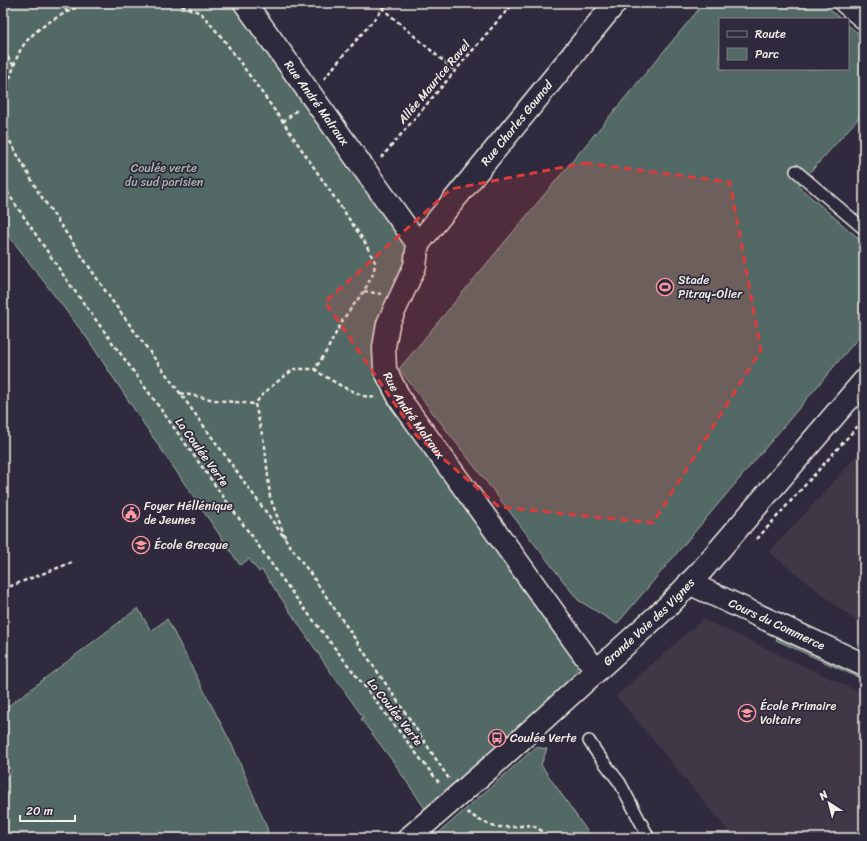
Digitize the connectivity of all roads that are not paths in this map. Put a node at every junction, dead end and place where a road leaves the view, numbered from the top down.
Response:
1 (245, 3) edge
2 (616, 3) edge
3 (846, 3) edge
4 (864, 18) edge
5 (796, 170) dead end
6 (864, 229) edge
7 (418, 244) junction
8 (864, 381) edge
9 (689, 583) junction
10 (864, 665) edge
11 (596, 671) junction
12 (588, 741) dead end
13 (409, 838) edge
14 (649, 838) edge

1 - 7 street, Rue André Malraux
2 - 7 street, Rue Charles Gounod
3 - 4 street
5 - 6 lane
7 - 11 street, Rue André Malraux
8 - 9 street, Grande Voie des Vignes
9 - 10 street, Cours du Commerce
9 - 11 street, Grande Voie des Vignes
11 - 13 street, Grande Voie des Vignes
12 - 14 lane

